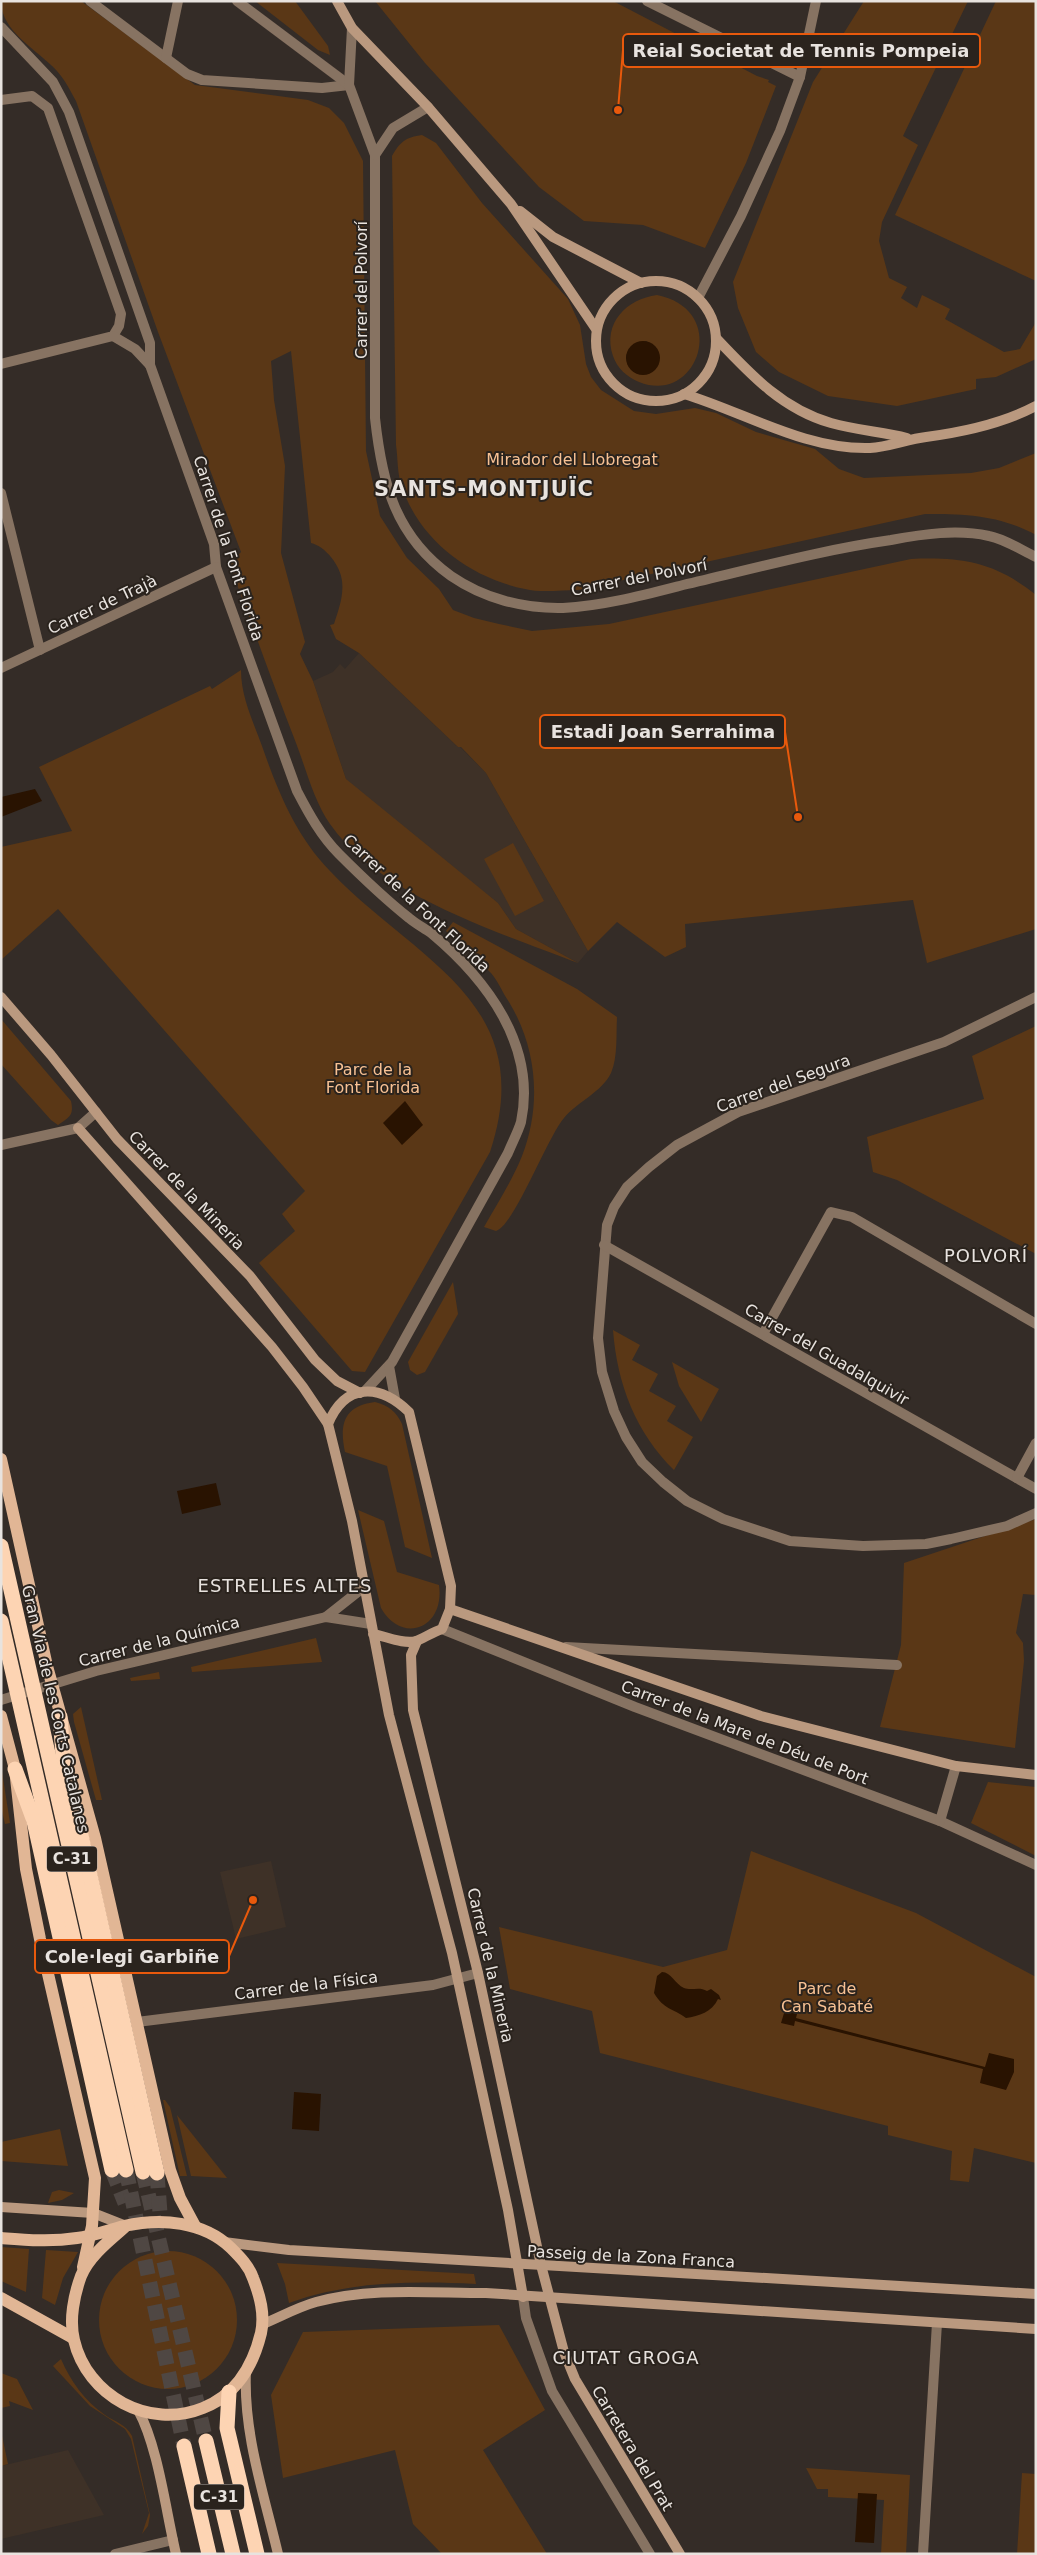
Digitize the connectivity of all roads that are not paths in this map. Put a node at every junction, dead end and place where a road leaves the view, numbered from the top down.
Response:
1 (90, 1) edge
2 (178, 1) edge
3 (237, 1) edge
4 (337, 1) edge
5 (646, 1) edge
6 (816, 1) edge
7 (1, 27) edge
8 (352, 28) junction
9 (166, 58) junction
10 (800, 77) junction
11 (350, 85) junction
12 (1, 100) edge
13 (428, 107) junction
14 (375, 155) junction
15 (511, 204) junction
16 (641, 282) junction
17 (698, 298) junction
18 (596, 330) junction
19 (113, 336) junction
20 (716, 338) junction
21 (1, 364) edge
22 (150, 365) junction
23 (684, 394) junction
24 (1036, 406) edge
25 (1025, 412) junction
26 (1036, 413) edge
27 (910, 439) junction
28 (1, 493) edge
29 (1036, 557) edge
30 (216, 567) junction
31 (40, 650) junction
32 (1, 668) edge
33 (1036, 997) edge
34 (1, 998) edge
35 (96, 1112) junction
36 (78, 1128) junction
37 (1, 1145) edge
38 (604, 1245) junction
39 (1036, 1324) edge
40 (763, 1334) junction
41 (390, 1366) junction
42 (363, 1391) junction
43 (396, 1399) junction
44 (328, 1424) junction
45 (1036, 1443) edge
46 (2, 1457) edge
47 (1017, 1478) junction
48 (1036, 1489) edge
49 (1036, 1513) edge
50 (1, 1546) edge
51 (364, 1587) junction
52 (450, 1609) junction
53 (326, 1617) junction
54 (1, 1621) edge
55 (372, 1629) junction
56 (442, 1629) junction
57 (416, 1641) junction
58 (562, 1647) junction
59 (897, 1664) dead end
60 (48, 1685) junction
61 (5, 1699) edge
62 (1, 1716) edge
63 (60, 1717) junction
64 (956, 1766) junction
65 (14, 1769) junction
66 (1036, 1775) edge
67 (940, 1821) junction
68 (1036, 1865) edge
69 (478, 1973) junction
70 (457, 1980) junction
71 (137, 2022) junction
72 (1, 2207) edge
73 (93, 2213) junction
74 (126, 2226) junction
75 (195, 2226) junction
76 (90, 2236) junction
77 (1, 2238) edge
78 (224, 2242) junction
79 (516, 2264) junction
80 (541, 2264) junction
81 (82, 2275) junction
82 (1036, 2294) edge
83 (523, 2296) junction
84 (550, 2297) junction
85 (1, 2298) edge
86 (937, 2323) junction
87 (263, 2324) junction
88 (1036, 2329) edge
89 (74, 2338) junction
90 (246, 2371) junction
91 (229, 2392) junction
92 (138, 2410) junction
93 (206, 2440) tunnel mouth
94 (184, 2446) tunnel mouth
95 (173, 2540) junction
96 (115, 2554) edge
97 (176, 2554) edge
98 (208, 2554) edge
99 (233, 2554) edge
100 (257, 2554) edge
101 (278, 2554) edge
102 (650, 2554) edge
103 (680, 2554) edge
104 (923, 2554) edge

1 - 9 street
2 - 9 street
3 - 11 street
4 - 8 street
5 - 10 street
6 - 10 street
7 - 22 street, Carrer de la Font Florida
8 - 11 street, Carrer del Polvorí
8 - 13 street
9 - 11 street
10 - 17 street
11 - 14 street, Carrer del Polvorí
12 - 19 street
13 - 14 street
13 - 15 street
14 - 29 street, Carrer del Polvorí
15 - 16 street
15 - 18 street
16 - 17 street
16 - 18 street
17 - 20 street
18 - 23 street
19 - 21 street
19 - 22 street, Carrer de la Font Florida
20 - 23 street
20 - 27 street
22 - 30 street, Carrer de la Font Florida
23 - 27 street
24 - 25 street
25 - 26 street
25 - 27 street
28 - 31 street
30 - 31 street, Carrer de Trajà
30 - 41 street, Carrer de la Font Florida
31 - 32 street, Carrer de Trajà
33 - 38 street, Carrer del Segura
34 - 35 street, Carrer de la Mineria
35 - 36 street
35 - 42 street, Carrer de la Mineria
36 - 37 street
36 - 44 street
38 - 40 street, Carrer del Guadalquivir
38 - 49 street, Carrer del Segura
39 - 40 street
40 - 47 street, Carrer del Guadalquivir
41 - 42 street, Carrer de la Font Florida
41 - 43 street
42 - 43 street, Carrer de la Mineria
42 - 44 street
43 - 52 street
44 - 51 street
45 - 47 street
46 - 60 main road
47 - 48 street, Carrer del Guadalquivir
50 - 63 highway, Gran Via de les Corts Catalanes / C-31
51 - 53 street, Carrer de la Química
51 - 55 street
52 - 56 street
52 - 58 street, Carrer de la Mare de Déu de Port
53 - 55 street, Carrer de la Química
53 - 60 street, Carrer de la Química
54 - 65 highway, Gran Via de les Corts Catalanes / C-31
55 - 57 street
55 - 70 street
56 - 57 street
56 - 67 street, Carrer de la Mare de Déu de Port
57 - 69 street, Carrer de la Mineria
58 - 59 street, Carrer de la Mare de Déu de Port
58 - 64 street, Carrer de la Mare de Déu de Port
60 - 61 street, Carrer de la Química
60 - 63 main road
62 - 65 main road
63 - 71 main road
64 - 66 street, Carrer de la Mare de Déu de Port
64 - 67 street
65 - 73 main road
67 - 68 street, Carrer de la Mare de Déu de Port
69 - 70 street, Carrer de la Física
69 - 80 street, Carrer de la Mineria
70 - 71 street, Carrer de la Física
70 - 79 street
71 - 75 main road
72 - 73 street
73 - 74 street
73 - 76 main road
74 - 75 main road
74 - 76 main road
74 - 81 main road
75 - 78 main road
76 - 77 main road
76 - 81 main road
78 - 79 street, Passeig de la Zona Franca
78 - 87 main road
79 - 80 street, Passeig de la Zona Franca
79 - 83 street
80 - 82 street, Passeig de la Zona Franca
80 - 84 street, Carrer de la Mineria
81 - 89 main road
83 - 84 street
83 - 87 street
83 - 102 street
84 - 86 street
84 - 103 street, Carretera del Prat
85 - 89 main road
86 - 88 street
86 - 104 street
87 - 90 main road
89 - 92 main road
90 - 91 main road
90 - 101 street
91 - 92 main road
91 - 100 highway
92 - 95 street
93 - 99 highway, C-31
94 - 98 highway, C-31
95 - 96 street
95 - 97 street

